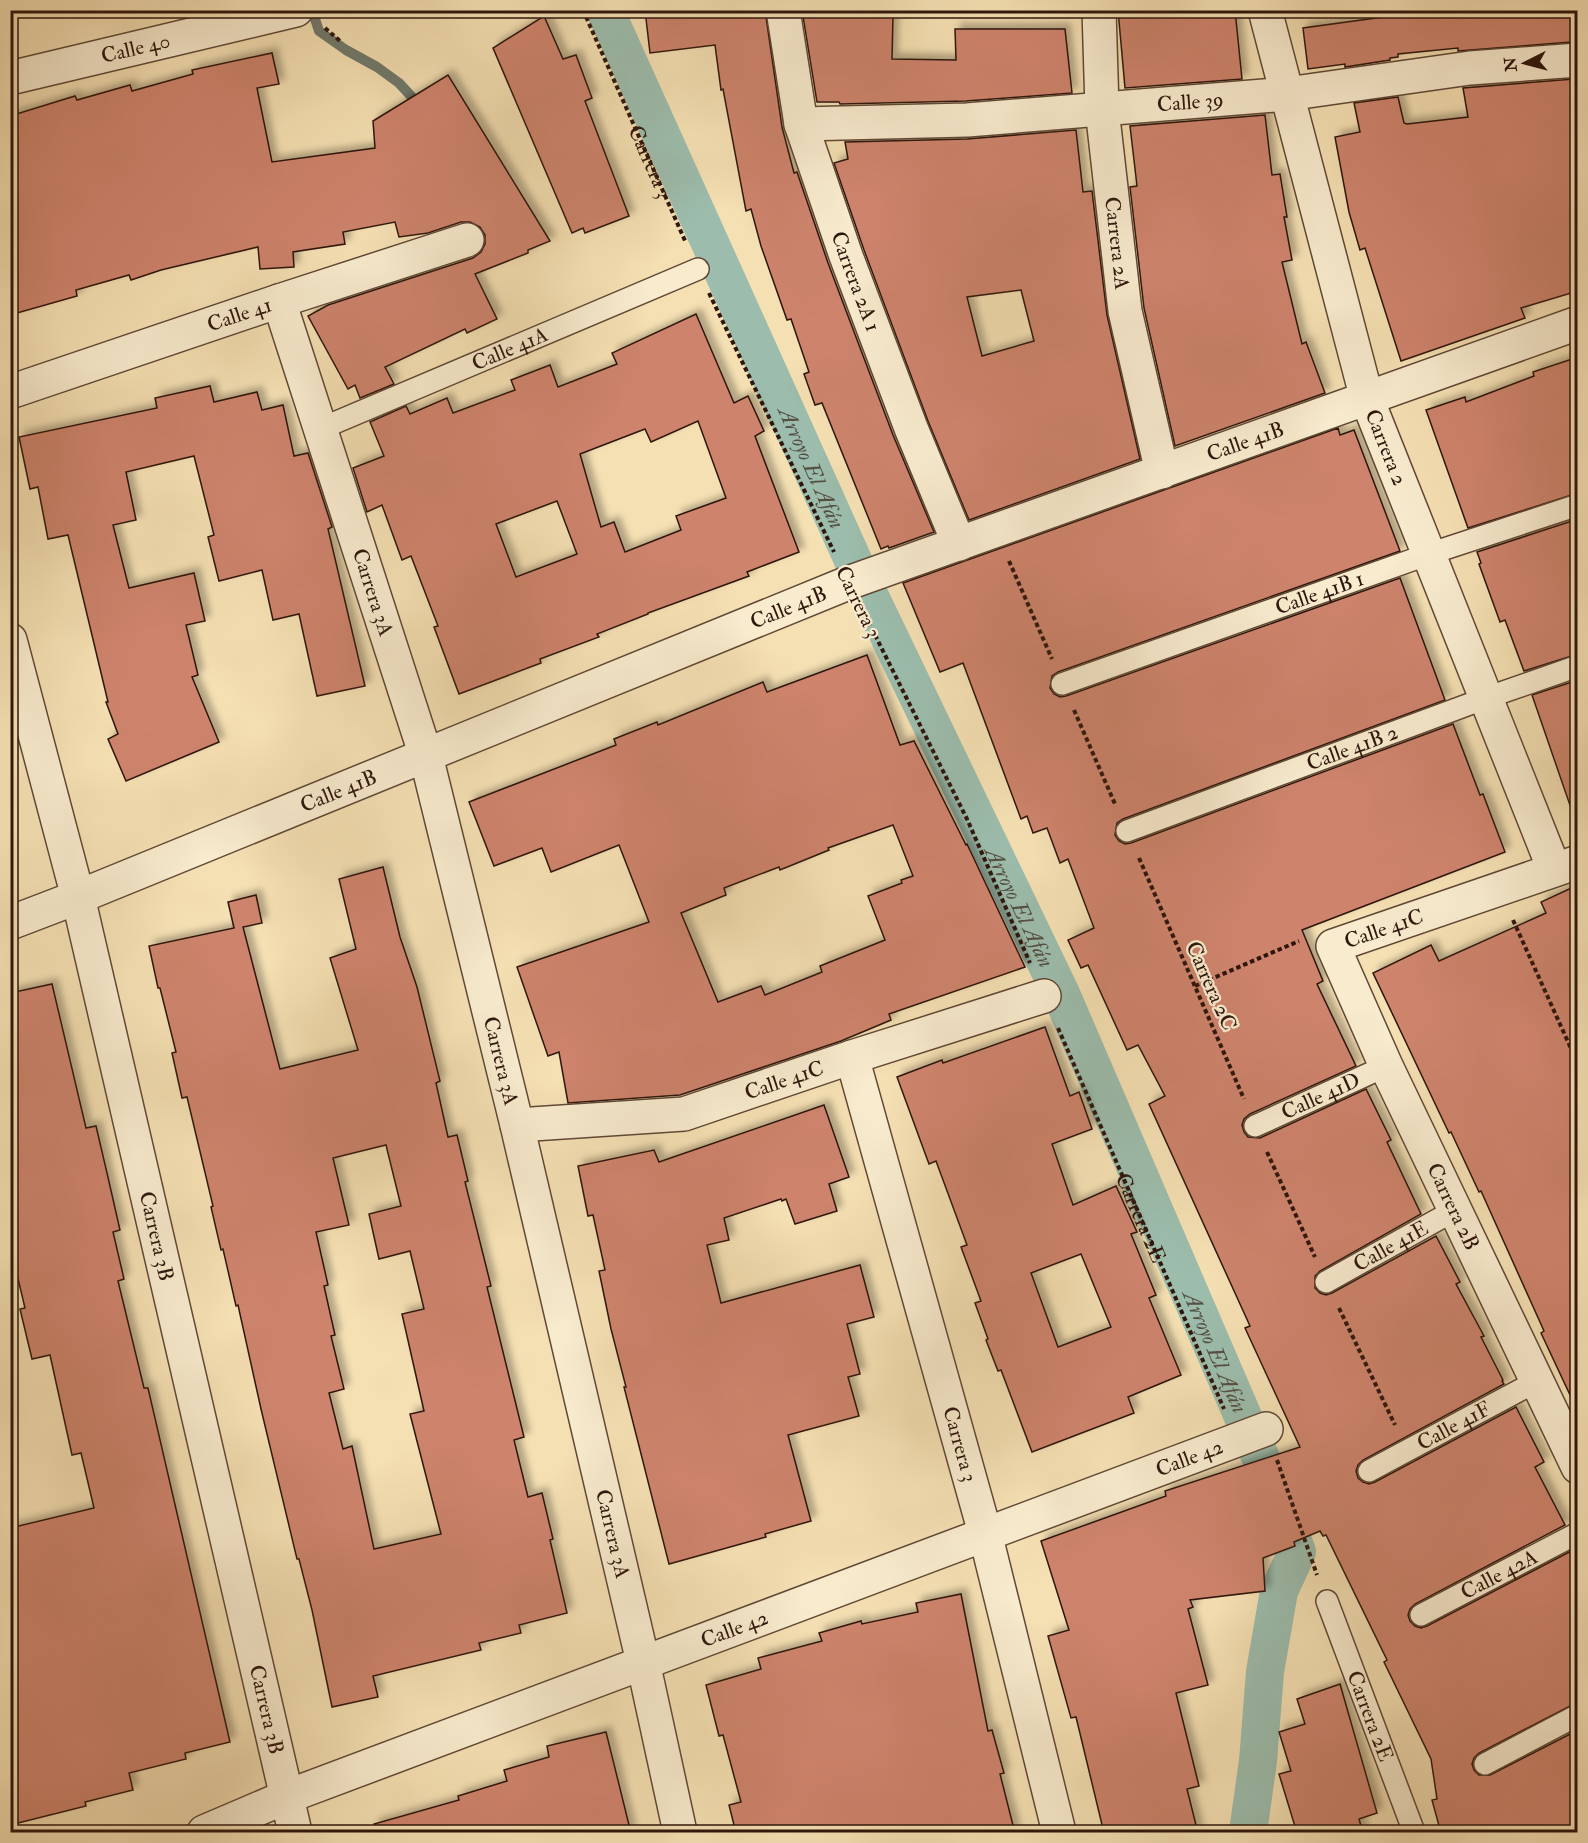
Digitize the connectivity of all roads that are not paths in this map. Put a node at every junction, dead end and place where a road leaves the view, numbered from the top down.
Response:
1 (296, 10) edge
2 (783, 10) edge
3 (1099, 10) edge
4 (1265, 10) edge
5 (1578, 60) edge
6 (10, 78) edge
7 (1287, 94) junction
8 (1102, 109) junction
9 (801, 124) junction
10 (467, 240) dead end
11 (698, 269) road end
12 (279, 301) junction
13 (1578, 323) edge
14 (10, 392) edge
15 (1367, 399) junction
16 (320, 429) junction
17 (1162, 472) junction
18 (1578, 505) edge
19 (959, 544) junction
20 (1429, 554) junction
21 (10, 640) edge
22 (1578, 666) edge
23 (1062, 684) road end
24 (1486, 698) junction
25 (426, 756) junction
26 (1127, 831) road end
27 (1566, 866) edge
28 (78, 897) junction
29 (10, 923) edge
30 (1334, 946) joint
31 (1044, 996) road end
32 (852, 1057) junction
33 (1386, 1066) junction
34 (517, 1125) junction
35 (1256, 1126) road end
36 (1455, 1210) junction
37 (1326, 1282) road end
38 (1536, 1381) junction
39 (1252, 1434) road end
40 (1578, 1467) edge
41 (1370, 1471) dead end
42 (986, 1533) junction
43 (1578, 1533) edge
44 (1327, 1601) dead end
45 (1421, 1615) dead end
46 (643, 1662) junction
47 (1578, 1714) edge
48 (1485, 1764) dead end
49 (286, 1797) junction
50 (204, 1833) edge
51 (295, 1833) edge
52 (680, 1833) edge
53 (1059, 1833) edge
54 (1414, 1833) edge

1 - 6 street, Calle 40
2 - 9 street, Carrera 2A 1
3 - 8 street, Carrera 2A
4 - 7 street, Carrera 2
5 - 7 street, Calle 39
7 - 8 street, Calle 39
7 - 15 street, Carrera 2
8 - 9 street, Calle 39
8 - 17 street, Carrera 2A
9 - 19 street, Carrera 2A 1
10 - 12 street, Calle 41
11 - 16 lane, Calle 41A
12 - 14 street, Calle 41
12 - 16 street, Carrera 3A
13 - 15 street, Calle 41B
15 - 17 street, Calle 41B
15 - 20 street, Carrera 2
16 - 25 street, Carrera 3A
17 - 19 street, Calle 41B
18 - 20 lane, Calle 41B 1
19 - 25 street, Calle 41B
20 - 23 lane, Calle 41B 1
20 - 24 street, Carrera 2
21 - 28 street, Carrera 3B
22 - 24 lane, Calle 41B 2
24 - 26 lane, Calle 41B 2
24 - 27 street, Carrera 2
25 - 28 street, Calle 41B
25 - 34 street, Carrera 3A
27 - 30 street, Calle 41C
28 - 29 street, Calle 41B
28 - 49 street, Carrera 3B
30 - 33 street, Carrera 2B
31 - 32 street, Calle 41C
32 - 34 street, Calle 41C
32 - 42 street, Carrera 3
33 - 35 lane, Calle 41D
33 - 36 street, Carrera 2B
34 - 46 street, Carrera 3A
36 - 37 lane, Calle 41E
36 - 38 street, Carrera 2B
38 - 40 street, Carrera 2B
38 - 41 lane, Calle 41F
39 - 42 street, Calle 42
42 - 46 street, Calle 42
42 - 53 street, Carrera 3
43 - 45 lane, Calle 42A
44 - 54 lane, Carrera 2E
46 - 49 street, Calle 42
46 - 52 street, Carrera 3A
47 - 48 lane
49 - 50 street, Calle 42
49 - 51 street, Carrera 3B

